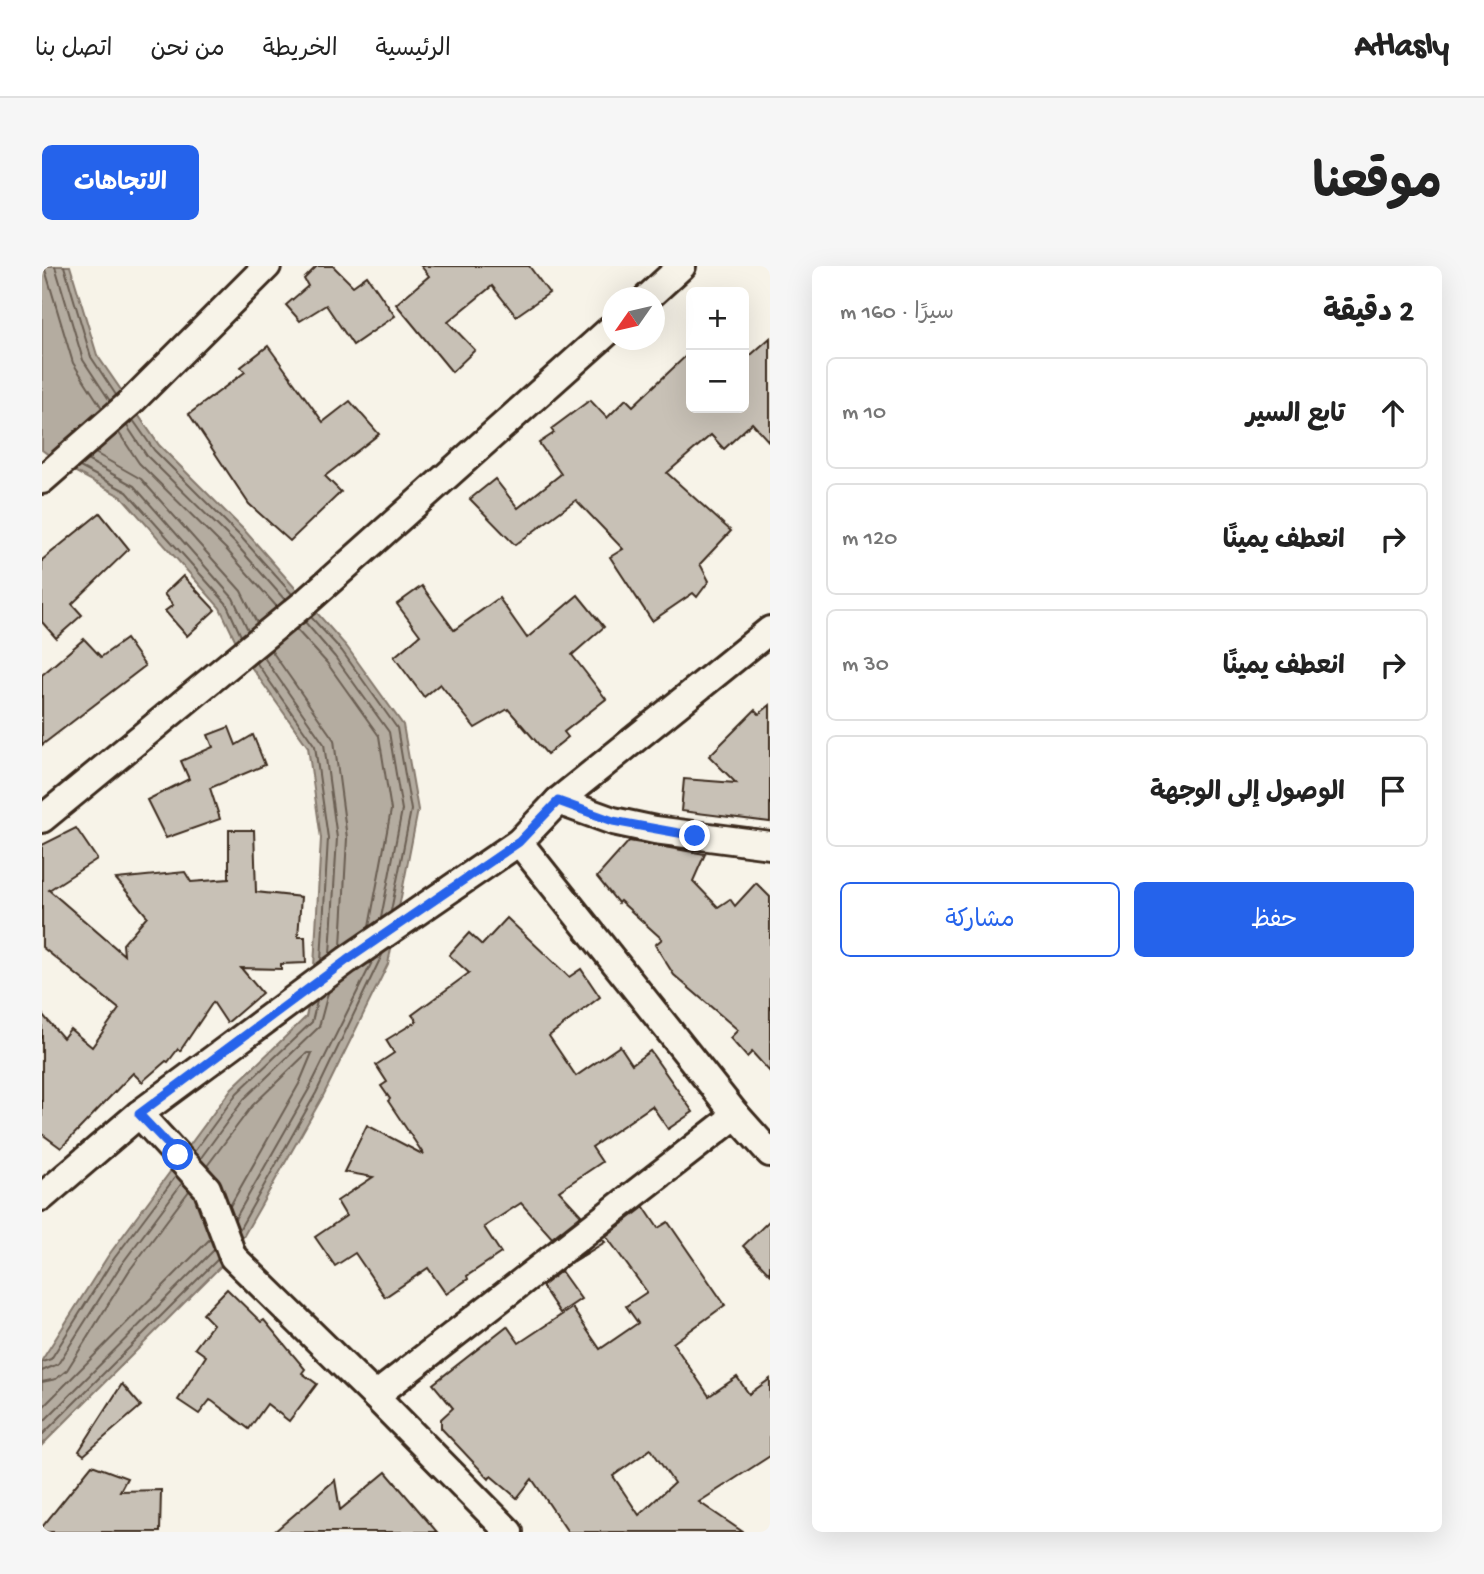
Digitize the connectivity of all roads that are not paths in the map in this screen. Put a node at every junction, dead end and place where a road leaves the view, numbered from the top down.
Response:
1 (267, 266) edge
2 (682, 266) edge
3 (659, 287) edge
4 (602, 337) edge
5 (42, 480) edge
6 (770, 630) edge
7 (558, 801) junction
8 (42, 819) edge
9 (519, 842) junction
10 (770, 845) edge
11 (139, 1114) junction
12 (736, 1115) junction
13 (770, 1153) edge
14 (42, 1197) edge
15 (375, 1396) junction
16 (509, 1532) edge

1 - 5 street
2 - 3 street
4 - 8 street
6 - 7 street
7 - 9 street
7 - 10 street
9 - 11 street
9 - 12 street
11 - 14 street
11 - 15 street
12 - 13 street
12 - 15 street
15 - 16 street

